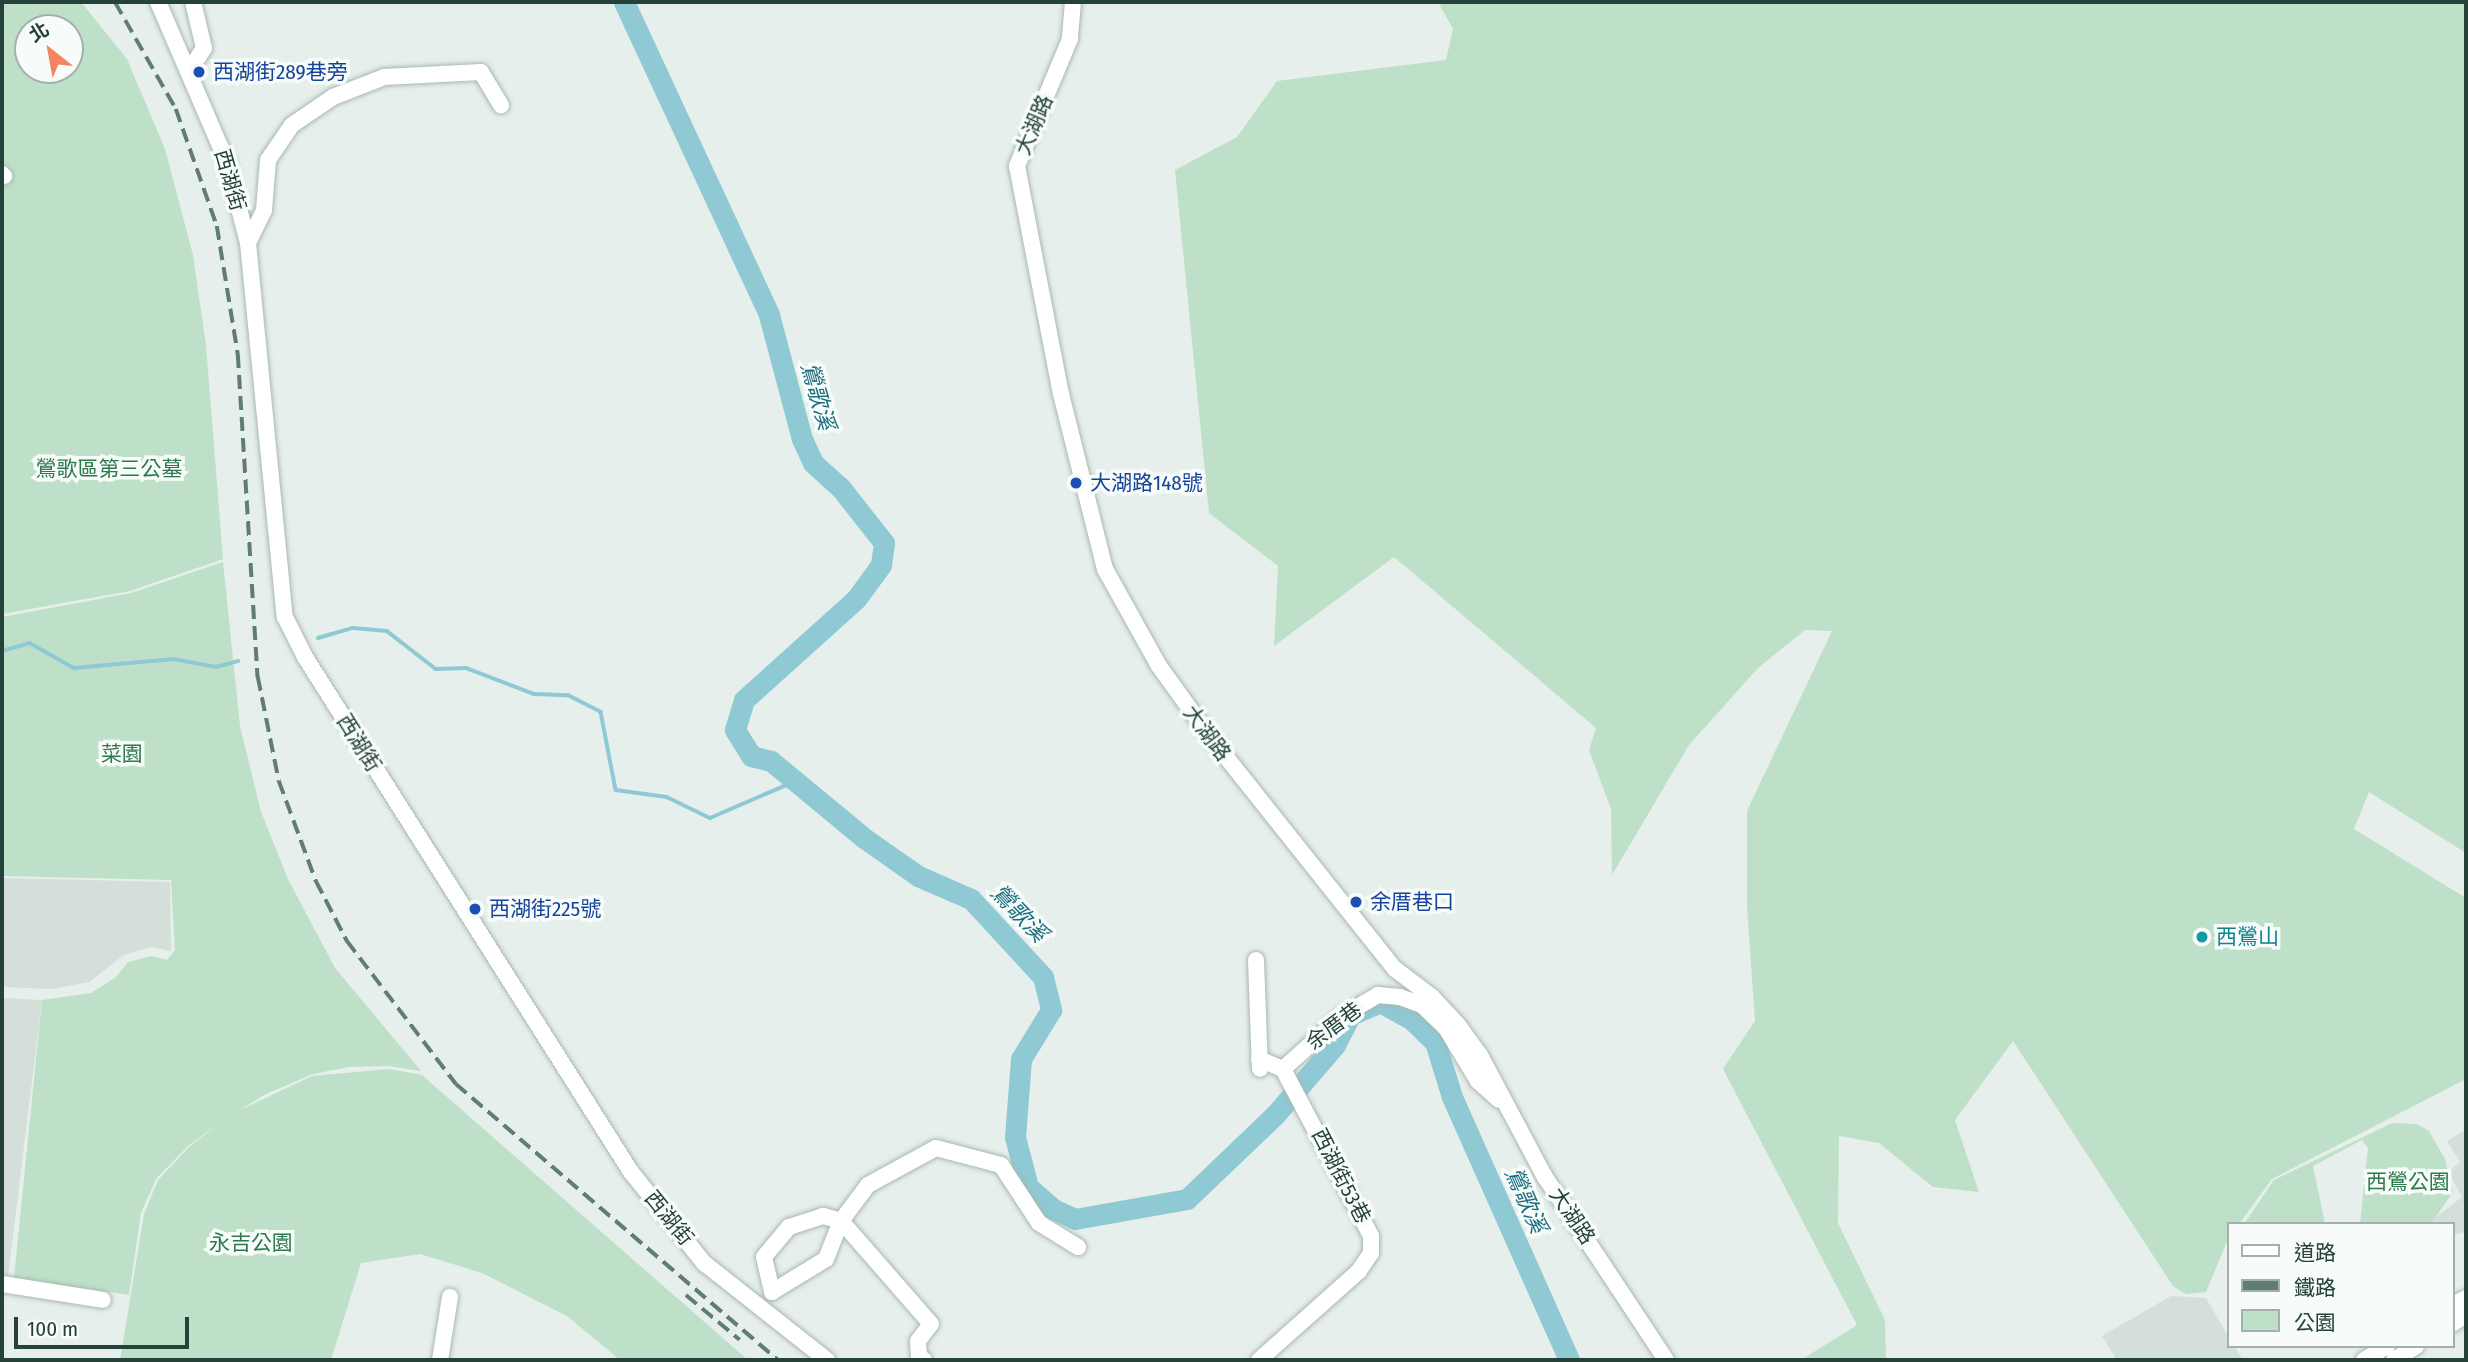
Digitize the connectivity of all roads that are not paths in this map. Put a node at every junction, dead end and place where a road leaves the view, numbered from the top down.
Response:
1 (158, 2) edge
2 (193, 2) edge
3 (1073, 2) edge
4 (190, 69) junction
5 (501, 105) dead end
6 (248, 243) junction
7 (1256, 960) dead end
8 (1284, 1070) junction
9 (1508, 1109) junction
10 (841, 1221) junction
11 (1078, 1247) dead end
12 (2, 1284) edge
13 (450, 1297) dead end
14 (103, 1300) dead end
15 (2384, 1348) edge
16 (2413, 1348) edge
17 (440, 1360) edge
18 (827, 1360) edge
19 (924, 1360) edge
20 (1259, 1360) edge
21 (1666, 1360) edge
22 (2364, 1360) edge
23 (2394, 1360) edge

1 - 4 street, 西湖街
2 - 4 street
3 - 9 street, 大湖路
4 - 6 street, 西湖街
5 - 6 street
6 - 18 street, 西湖街
7 - 8 street
8 - 9 street, 余厝巷
8 - 20 street, 西湖街53巷
9 - 21 street, 大湖路
10 - 10 street
10 - 11 street
10 - 19 street
12 - 14 street
13 - 17 street
15 - 22 street
16 - 23 street

